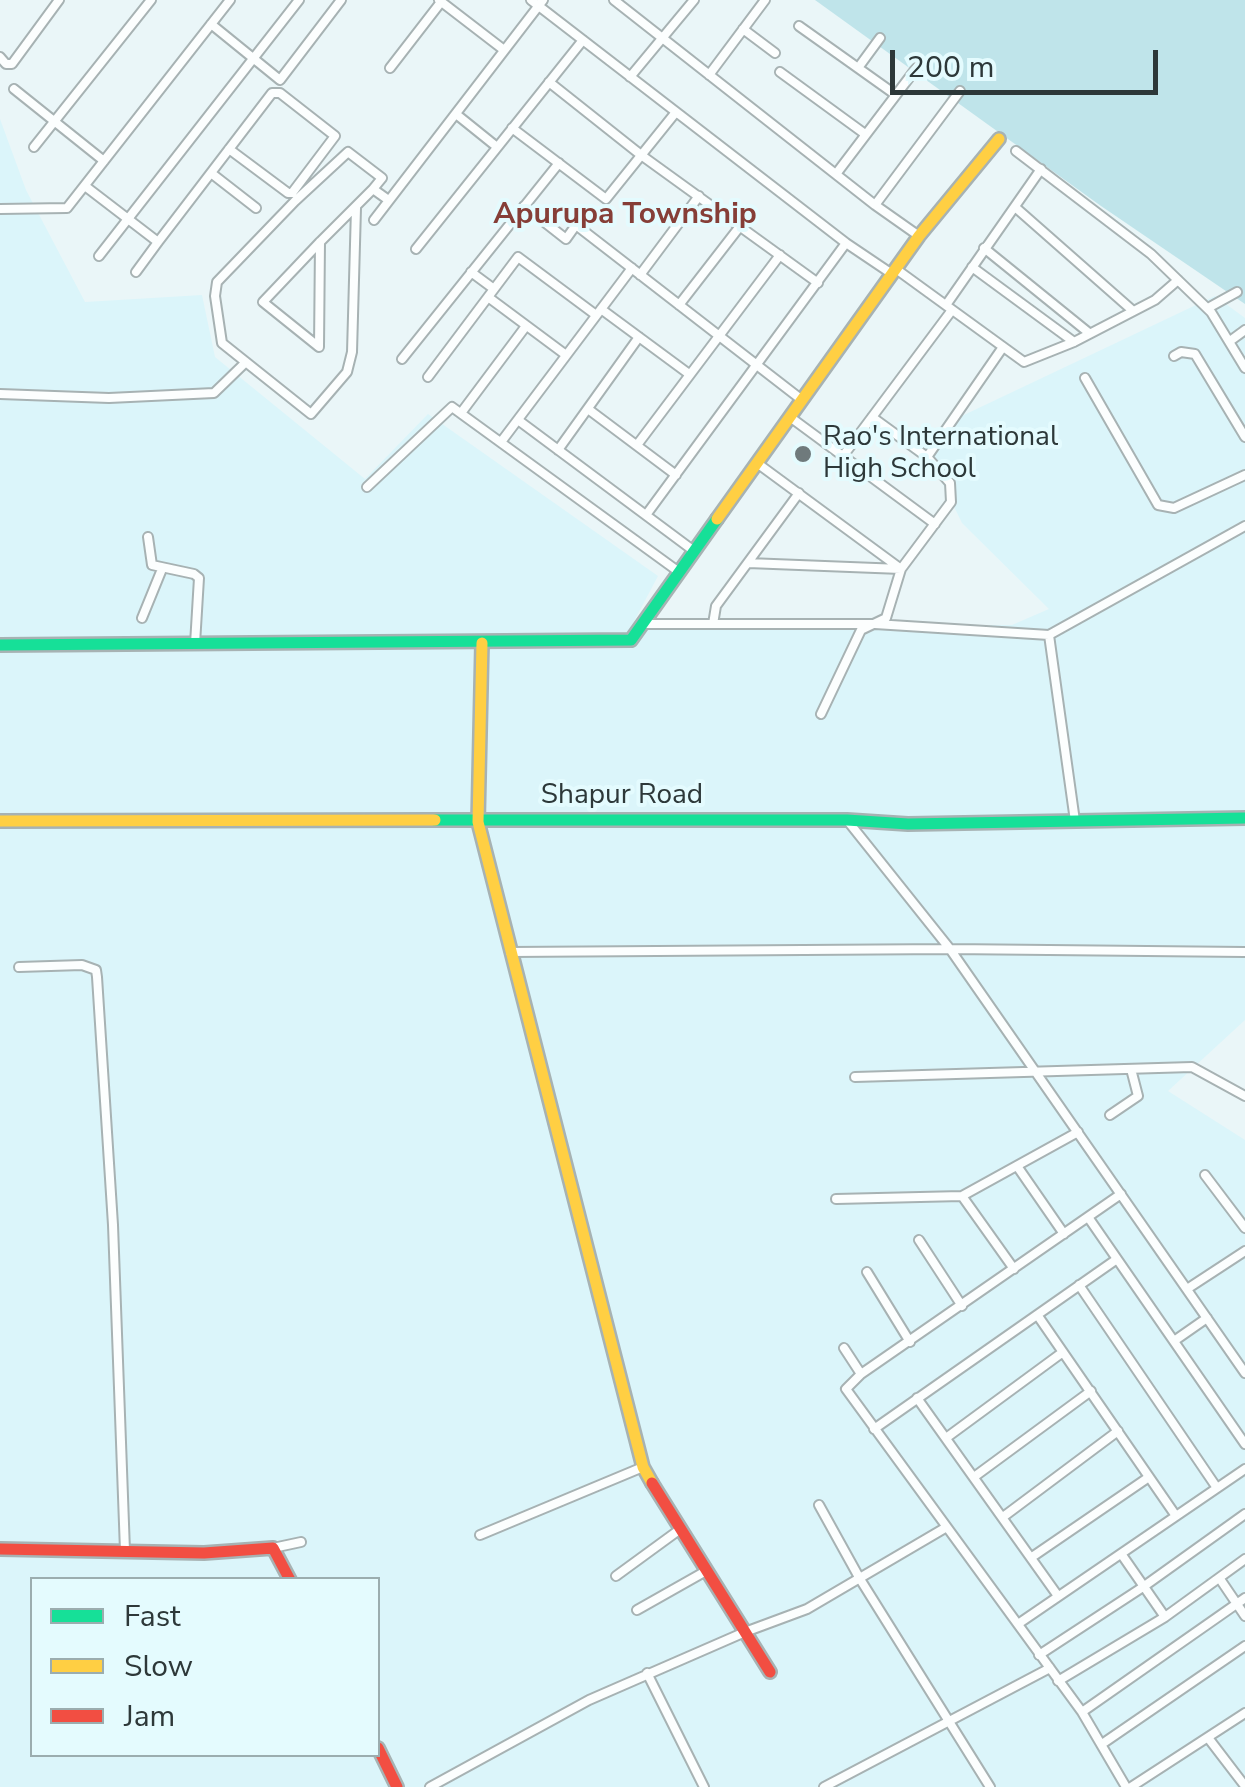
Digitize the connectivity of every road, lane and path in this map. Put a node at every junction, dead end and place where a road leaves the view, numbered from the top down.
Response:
1 (59, 0) edge
2 (150, 0) edge
3 (299, 0) edge
4 (341, 0) edge
5 (614, 0) edge
6 (694, 0) edge
7 (765, 0) edge
8 (227, 1) edge
9 (440, 1) edge
10 (537, 2) edge
11 (211, 24) junction
12 (800, 26) dead end
13 (744, 29) junction
14 (662, 38) junction
15 (880, 38) dead end
16 (583, 40) junction
17 (504, 50) junction
18 (775, 53) dead end
19 (0, 57) edge
20 (253, 59) junction
21 (921, 62) dead end
22 (390, 68) dead end
23 (858, 68) junction
24 (780, 72) dead end
25 (709, 75) junction
26 (630, 77) junction
27 (549, 82) junction
28 (14, 89) dead end
29 (960, 91) dead end
30 (896, 95) junction
31 (676, 112) junction
32 (456, 114) junction
33 (54, 121) junction
34 (512, 128) junction
35 (865, 134) junction
36 (999, 139) dead end
37 (34, 146) dead end
38 (497, 147) junction
39 (229, 149) junction
40 (1016, 151) dead end
41 (641, 156) junction
42 (104, 161) junction
43 (558, 164) junction
44 (1041, 169) junction
45 (211, 173) junction
46 (836, 174) junction
47 (382, 178) junction
48 (85, 186) junction
49 (373, 189) junction
50 (396, 189) junction
51 (699, 196) junction
52 (388, 199) junction
53 (875, 205) junction
54 (524, 206) junction
55 (1015, 207) junction
56 (0, 208) edge
57 (256, 208) dead end
58 (356, 208) junction
59 (128, 219) junction
60 (374, 220) dead end
61 (740, 225) junction
62 (919, 236) junction
63 (158, 242) junction
64 (320, 242) junction
65 (846, 243) junction
66 (984, 248) junction
67 (416, 249) dead end
68 (780, 255) junction
69 (99, 256) dead end
70 (972, 267) junction
71 (632, 268) junction
72 (894, 271) junction
73 (136, 272) dead end
74 (472, 272) junction
75 (640, 275) junction
76 (1178, 280) junction
77 (818, 283) junction
78 (1237, 292) dead end
79 (491, 293) junction
80 (679, 305) junction
81 (949, 307) junction
82 (1208, 308) junction
83 (1132, 310) junction
84 (598, 312) junction
85 (526, 326) junction
86 (1245, 330) edge
87 (1089, 333) junction
88 (718, 335) junction
89 (639, 337) junction
90 (1230, 341) junction
91 (1074, 342) junction
92 (1003, 346) junction
93 (566, 355) junction
94 (1174, 356) dead end
95 (402, 359) dead end
96 (246, 362) junction
97 (756, 365) junction
98 (1245, 368) edge
99 (689, 374) junction
100 (428, 377) dead end
101 (1085, 378) dead end
102 (0, 394) edge
103 (802, 400) junction
104 (588, 408) junction
105 (461, 413) junction
106 (790, 416) junction
107 (872, 417) junction
108 (518, 420) junction
109 (1245, 437) edge
110 (501, 442) junction
111 (637, 445) junction
112 (558, 450) junction
113 (843, 456) junction
114 (927, 457) junction
115 (757, 462) junction
116 (676, 475) junction
117 (1245, 475) edge
118 (367, 487) dead end
119 (799, 493) junction
120 (646, 515) junction
121 (936, 524) junction
122 (1245, 526) edge
123 (148, 537) dead end
124 (694, 550) junction
125 (748, 563) junction
126 (162, 568) junction
127 (901, 569) junction
128 (679, 572) junction
129 (142, 618) dead end
130 (642, 624) junction
131 (713, 624) junction
132 (875, 624) junction
133 (1049, 636) junction
134 (482, 643) junction
135 (195, 644) junction
136 (0, 645) edge
137 (822, 714) dead end
138 (1245, 818) edge
139 (847, 820) junction
140 (0, 821) edge
141 (1075, 821) junction
142 (478, 822) junction
143 (950, 949) junction
144 (510, 952) junction
145 (1245, 952) edge
146 (19, 966) dead end
147 (1131, 1069) junction
148 (1036, 1072) junction
149 (855, 1077) dead end
150 (1245, 1096) edge
151 (1110, 1115) dead end
152 (1078, 1132) junction
153 (1017, 1166) junction
154 (1205, 1175) dead end
155 (1121, 1194) junction
156 (962, 1196) junction
157 (836, 1199) dead end
158 (1088, 1217) junction
159 (1245, 1228) edge
160 (1064, 1234) junction
161 (918, 1240) dead end
162 (1245, 1251) edge
163 (1117, 1259) junction
164 (1014, 1269) junction
165 (867, 1272) dead end
166 (1079, 1285) junction
167 (1187, 1289) junction
168 (962, 1306) junction
169 (1038, 1316) junction
170 (1207, 1318) junction
171 (1174, 1341) junction
172 (910, 1342) junction
173 (844, 1348) dead end
174 (1063, 1352) junction
175 (1245, 1373) edge
176 (860, 1374) junction
177 (1091, 1391) junction
178 (917, 1398) junction
179 (874, 1428) junction
180 (1118, 1431) junction
181 (946, 1438) junction
182 (1245, 1444) edge
183 (643, 1467) junction
184 (1245, 1469) edge
185 (974, 1477) junction
186 (1149, 1477) junction
187 (1217, 1488) junction
188 (819, 1505) dead end
189 (1245, 1514) edge
190 (1176, 1516) junction
191 (1003, 1517) junction
192 (945, 1528) junction
193 (679, 1530) junction
194 (480, 1535) dead end
195 (301, 1542) dead end
196 (273, 1548) junction
197 (0, 1549) edge
198 (125, 1551) junction
199 (1122, 1556) junction
200 (1032, 1557) junction
201 (1245, 1559) edge
202 (706, 1572) junction
203 (616, 1576) dead end
204 (288, 1577) edge
205 (860, 1579) junction
206 (1220, 1579) junction
207 (1143, 1587) junction
208 (1058, 1596) junction
209 (1241, 1601) edge
210 (637, 1610) dead end
211 (1245, 1616) edge
212 (1165, 1617) junction
213 (1018, 1624) junction
214 (745, 1632) junction
215 (1245, 1646) edge
216 (1039, 1655) junction
217 (1050, 1668) junction
218 (770, 1672) dead end
219 (648, 1673) junction
220 (1058, 1681) junction
221 (1082, 1712) junction
222 (1245, 1713) edge
223 (950, 1722) junction
224 (1210, 1738) junction
225 (1102, 1744) junction
226 (380, 1752) edge
227 (1244, 1785) edge
228 (398, 1787) edge
229 (430, 1787) edge
230 (704, 1787) edge
231 (824, 1787) edge
232 (990, 1787) edge
233 (1128, 1787) edge

1 - 19 street
2 - 33 street
3 - 20 street
4 - 20 street
5 - 14 street
6 - 14 street
7 - 13 street
8 - 11 street
9 - 17 street
9 - 22 street
10 - 16 street
10 - 17 street
11 - 20 street
11 - 42 street
12 - 23 street
13 - 18 street
13 - 25 street
14 - 25 street
14 - 26 street
15 - 23 street
16 - 26 street
16 - 27 street
17 - 32 street
20 - 59 street
21 - 30 street
23 - 30 street
24 - 35 street
25 - 46 street
26 - 31 street
27 - 34 street
27 - 41 street
28 - 33 street
29 - 53 street
30 - 35 street
31 - 41 street
31 - 65 street
32 - 38 street
32 - 50 street
33 - 37 street
33 - 42 street
34 - 38 street
34 - 43 street
35 - 46 street
36 - 62 street
38 - 67 street
39 - 39 street
39 - 45 street
40 - 44 street
41 - 43 street
41 - 51 street
42 - 48 street
43 - 54 street
44 - 55 street
44 - 76 street
45 - 57 street
45 - 63 street
46 - 53 street
47 - 49 street
47 - 50 street
47 - 96 street
48 - 56 street
48 - 59 street
49 - 52 street
49 - 58 street
50 - 52 street
51 - 61 street
51 - 75 street
52 - 60 street
53 - 62 street
54 - 71 street
54 - 74 street
55 - 66 street
55 - 83 street
58 - 64 street
58 - 96 street
59 - 63 street
59 - 69 street
61 - 68 street
61 - 80 street
62 - 72 street
63 - 73 street
64 - 64 street
65 - 72 street
65 - 77 street
66 - 70 street
66 - 87 street
68 - 77 street
68 - 88 street
70 - 81 street
70 - 91 street
71 - 75 street
71 - 84 street
72 - 81 street
72 - 103 street
74 - 79 street
74 - 95 street
75 - 80 street
76 - 82 street
76 - 83 street
77 - 97 street
78 - 82 street
79 - 84 street
79 - 85 street
79 - 100 street
80 - 88 street
81 - 92 street
81 - 107 street
82 - 90 street
83 - 87 street
84 - 89 street
84 - 93 street
85 - 93 street
85 - 105 street
86 - 90 street
87 - 91 street
88 - 97 street
88 - 99 street
89 - 99 street
89 - 104 street
90 - 98 street
91 - 92 street
92 - 114 street
93 - 108 street
94 - 109 street
96 - 102 street
97 - 103 street
97 - 116 street
99 - 111 street
101 - 117 street
103 - 106 street
104 - 111 street
104 - 112 street
105 - 110 street
105 - 118 street
106 - 113 street
106 - 115 street
107 - 113 street
107 - 114 street
108 - 110 street
108 - 112 street
110 - 128 street
111 - 116 street
112 - 120 street
113 - 121 street
114 - 121 street
115 - 119 street
115 - 124 street
116 - 120 street
119 - 125 street
119 - 127 street
120 - 124 street
121 - 127 street
122 - 133 street
123 - 126 street
124 - 128 street
125 - 127 street
125 - 131 street
126 - 129 street
126 - 135 street
127 - 132 street
128 - 130 street
130 - 131 street
130 - 134 street
131 - 132 street
132 - 133 street
132 - 137 street
133 - 141 street
134 - 135 street
134 - 142 street
135 - 136 street
138 - 141 street, Shapur Road
139 - 141 street, Shapur Road
139 - 142 street, Shapur Road
139 - 143 street
140 - 142 street, Shapur Road
142 - 144 street
143 - 144 street
143 - 145 street
143 - 148 street
144 - 183 street
146 - 198 street
147 - 148 street
147 - 150 street
147 - 151 street
148 - 149 street
148 - 152 street
152 - 153 street
152 - 155 street
153 - 156 street
153 - 160 street
154 - 159 street
155 - 158 street
155 - 167 street
156 - 157 street
156 - 164 street
158 - 160 street
158 - 163 street
160 - 164 street
161 - 168 street
162 - 167 street
163 - 166 street
163 - 171 street
164 - 168 street
165 - 172 street
166 - 169 street
166 - 187 street
167 - 170 street
168 - 172 street
169 - 174 street
169 - 178 street
170 - 171 street
170 - 175 street
171 - 182 street
172 - 176 street
173 - 176 street
174 - 177 street
174 - 181 street
176 - 179 street
177 - 180 street
177 - 185 street
178 - 179 street
178 - 181 street
179 - 192 street
180 - 186 street
180 - 191 street
181 - 185 street
183 - 193 street
183 - 194 street
184 - 187 street
185 - 191 street
186 - 190 street
186 - 200 street
187 - 190 street
188 - 205 street
189 - 207 street
190 - 199 street
191 - 200 street
192 - 205 street
192 - 213 street
193 - 202 street
193 - 203 street
195 - 196 street
196 - 198 street
196 - 204 street
197 - 198 street
199 - 207 street
199 - 208 street
200 - 208 street
201 - 206 street
202 - 210 street
202 - 214 street
205 - 214 street
205 - 223 street
206 - 209 street
206 - 212 street
207 - 212 street
207 - 216 street
208 - 213 street
209 - 211 street
209 - 221 street
212 - 220 street
213 - 216 street
214 - 218 street
214 - 219 street
215 - 225 street
216 - 217 street
217 - 220 street
217 - 223 street
219 - 229 street
219 - 230 street
220 - 221 street
221 - 225 street
222 - 224 street
223 - 231 street
223 - 232 street
224 - 227 street
224 - 233 street
225 - 233 street
226 - 228 street

